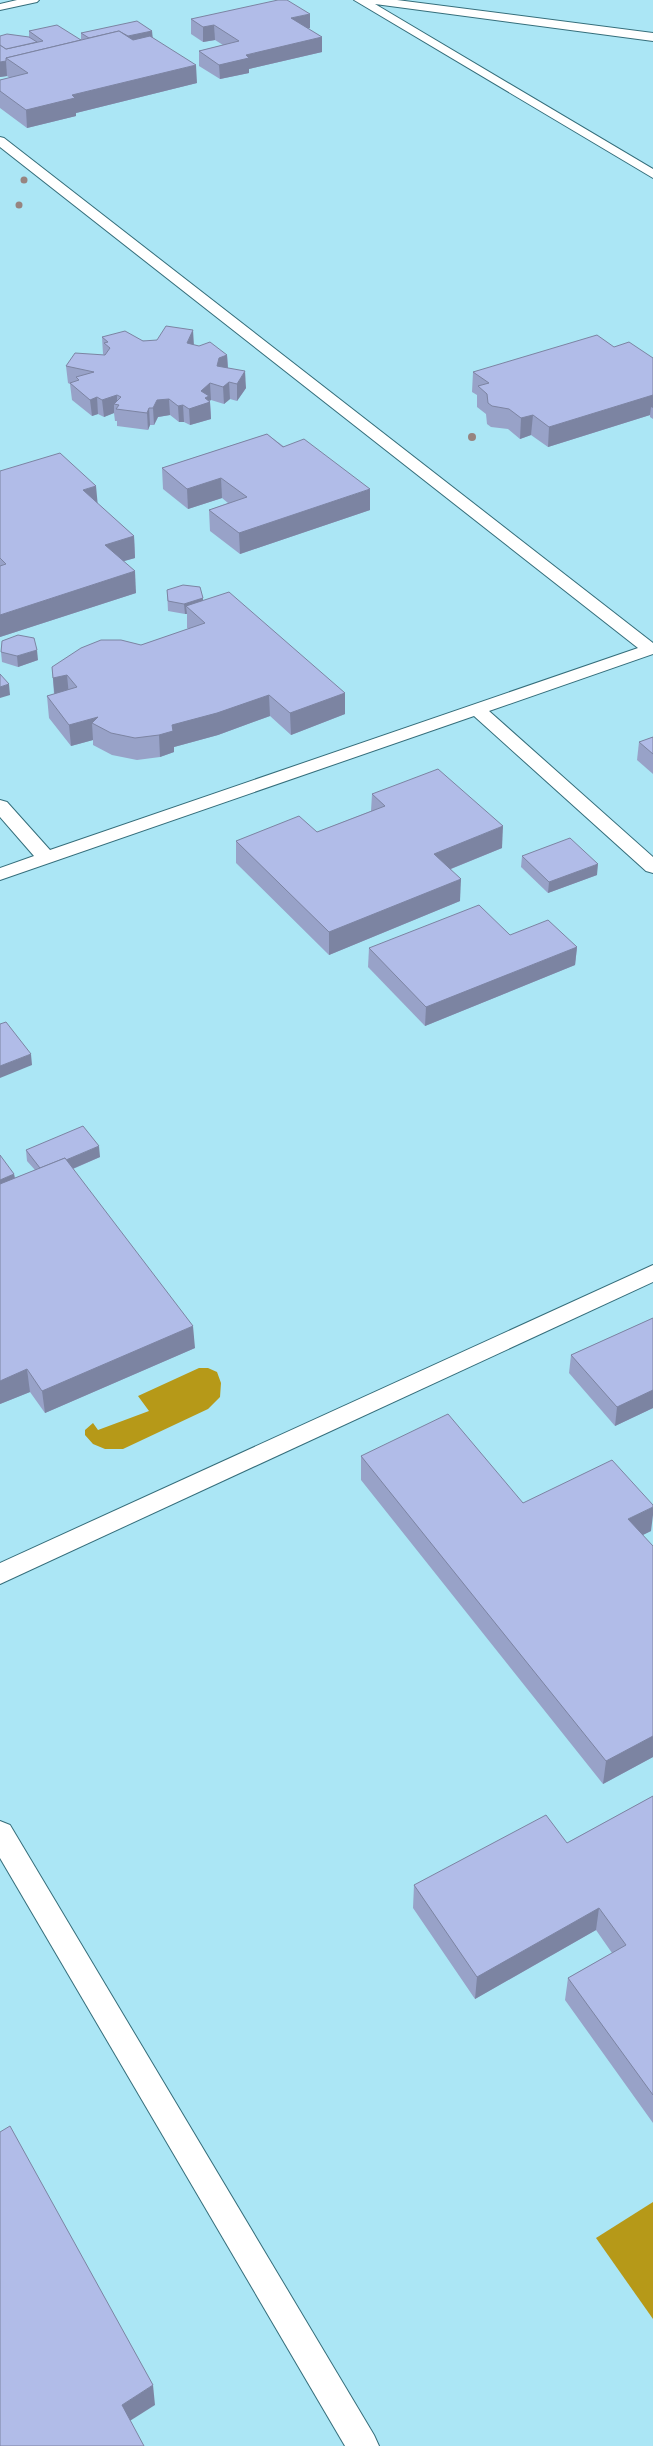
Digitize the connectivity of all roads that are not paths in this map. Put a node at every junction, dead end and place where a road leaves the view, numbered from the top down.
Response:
1 (33, 0) edge
2 (360, 0) edge
3 (371, 0) edge
4 (0, 7) edge
5 (653, 37) edge
6 (0, 141) edge
7 (653, 174) edge
8 (651, 649) edge
9 (478, 710) junction
10 (0, 806) edge
11 (46, 858) junction
12 (653, 867) edge
13 (0, 874) edge
14 (653, 1273) edge
15 (0, 1574) edge
16 (0, 1833) edge
17 (363, 2446) edge

1 - 4 street
2 - 7 street
3 - 5 street
6 - 8 street
8 - 9 street
9 - 11 street
9 - 12 street
10 - 11 street
11 - 13 street
14 - 15 street
16 - 17 street

